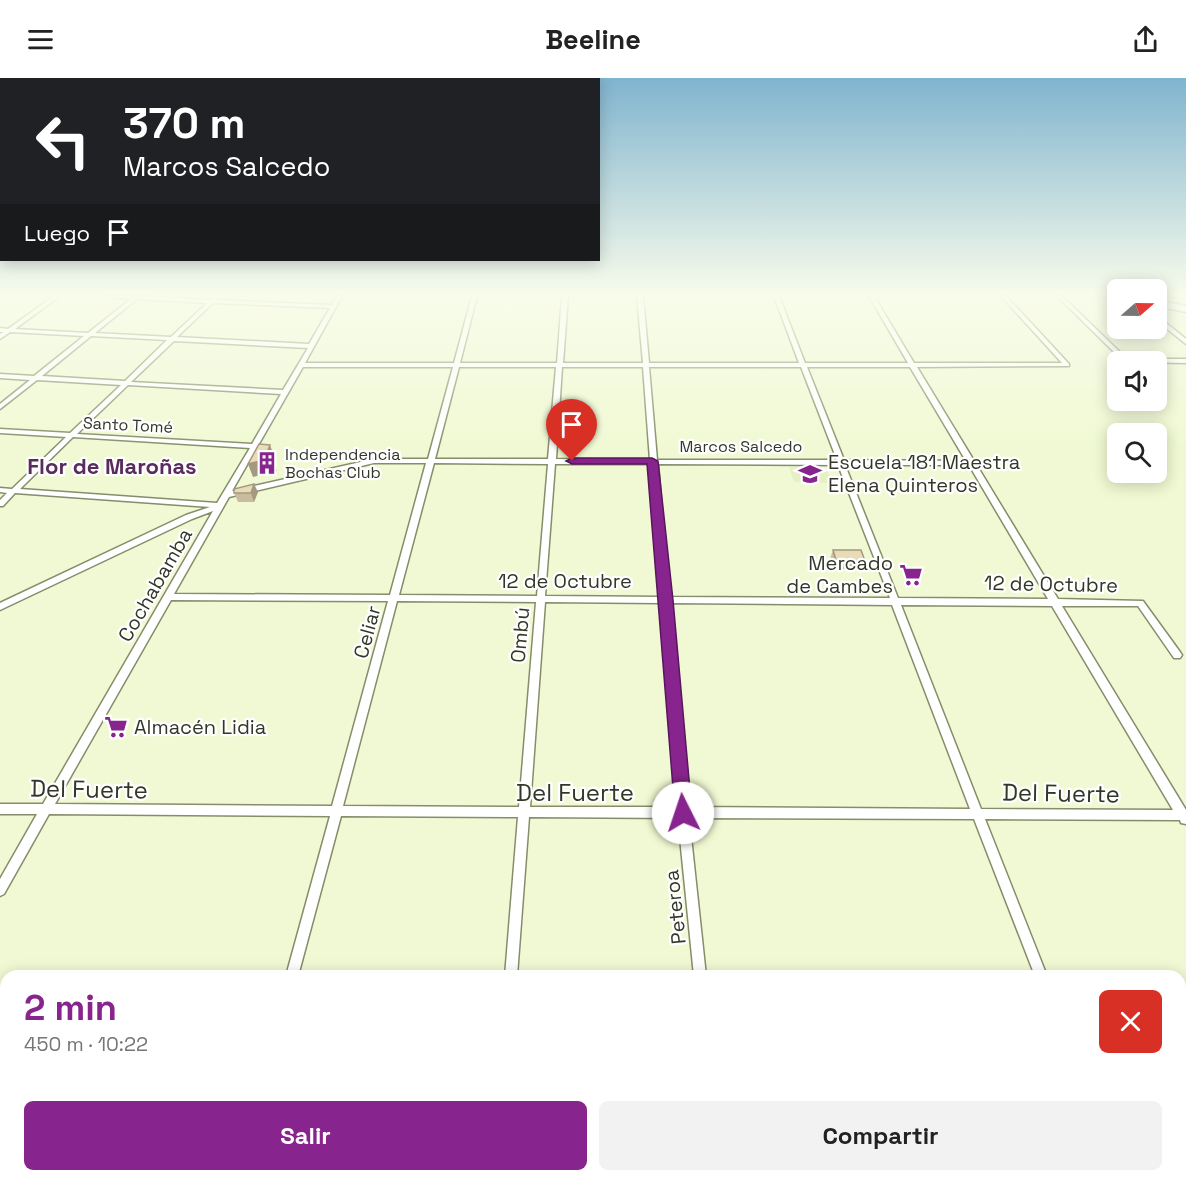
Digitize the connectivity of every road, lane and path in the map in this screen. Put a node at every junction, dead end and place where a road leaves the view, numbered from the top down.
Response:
1 (73, 347) edge
2 (163, 347) edge
3 (310, 347) edge
4 (461, 347) edge
5 (561, 347) edge
6 (644, 347) edge
7 (795, 347) edge
8 (903, 347) edge
9 (1051, 347) edge
10 (1167, 361) edge
11 (1186, 361) edge
12 (300, 365) junction
13 (456, 365) junction
14 (559, 365) junction
15 (646, 365) junction
16 (801, 365) junction
17 (914, 366) junction
18 (0, 376) edge
19 (36, 378) junction
20 (124, 383) junction
21 (285, 392) junction
22 (0, 407) edge
23 (0, 431) edge
24 (70, 435) junction
25 (255, 446) junction
26 (431, 461) junction
27 (552, 461) junction
28 (652, 461) junction
29 (840, 462) junction
30 (972, 463) junction
31 (0, 490) edge
32 (13, 491) junction
33 (226, 495) junction
34 (0, 504) edge
35 (220, 506) junction
36 (170, 597) junction
37 (394, 598) junction
38 (541, 599) junction
39 (667, 600) junction
40 (895, 600) junction
41 (1055, 601) junction
42 (0, 607) edge
43 (1177, 655) dead end
44 (0, 809) edge
45 (45, 810) junction
46 (337, 813) junction
47 (524, 813) junction
48 (683, 813) junction
49 (976, 813) junction
50 (1185, 817) edge
51 (0, 890) edge
52 (294, 970) edge
53 (511, 970) edge
54 (699, 970) edge
55 (1039, 970) edge

1 - 19 street
2 - 20 street
3 - 12 street, Cochabamba
4 - 13 street, Celiar
5 - 14 street, Ombú
6 - 15 street, Peteroa
7 - 16 street
8 - 17 street
9 - 17 street
10 - 11 street
12 - 13 street
12 - 21 street, Cochabamba
13 - 14 street
13 - 26 street, Celiar
14 - 15 street
14 - 27 street, Ombú
15 - 16 street
15 - 28 street, Peteroa
16 - 17 street
16 - 29 street
17 - 30 street
18 - 19 street
19 - 20 street
19 - 22 street
20 - 21 street
20 - 24 street
21 - 25 street, Cochabamba
23 - 24 street, Santo Tomé
24 - 25 street, Santo Tomé
24 - 32 street
25 - 33 street, Cochabamba
26 - 27 street, Marcos Salcedo
26 - 33 street, Marcos Salcedo
26 - 37 street, Celiar
27 - 28 street, Marcos Salcedo
27 - 38 street, Ombú
28 - 29 street, Marcos Salcedo
28 - 39 street, Peteroa
29 - 30 street, Marcos Salcedo
29 - 40 street
30 - 41 street
31 - 32 street
32 - 34 street
32 - 35 street
33 - 35 street, Cochabamba
35 - 36 street, Cochabamba
35 - 42 street
36 - 37 street, 12 de Octubre
36 - 45 street, Cochabamba
37 - 38 street, 12 de Octubre
37 - 46 street, Celiar
38 - 39 street, 12 de Octubre
38 - 47 street, Ombú
39 - 40 street, 12 de Octubre
39 - 48 street, Peteroa
40 - 41 street, 12 de Octubre
40 - 49 street
41 - 43 street, 12 de Octubre
41 - 50 street
44 - 45 street, Del Fuerte
45 - 46 street, Del Fuerte
45 - 51 street, Cochabamba
46 - 47 street, Del Fuerte
46 - 52 street, Celiar
47 - 48 street, Del Fuerte
47 - 53 street, Ombú
48 - 49 street, Del Fuerte
48 - 54 street, Peteroa
49 - 50 street, Del Fuerte
49 - 55 street

